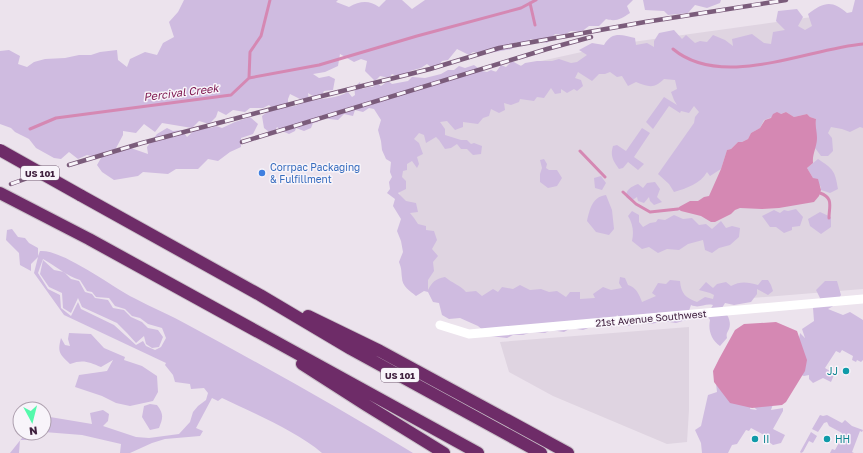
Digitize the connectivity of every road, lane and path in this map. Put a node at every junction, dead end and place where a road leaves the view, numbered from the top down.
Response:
1 (0, 150) edge
2 (0, 193) edge
3 (260, 295) junction
4 (863, 299) edge
5 (242, 323) junction
6 (440, 325) dead end
7 (444, 453) edge
8 (478, 453) edge
9 (541, 453) edge
10 (568, 453) edge

1 - 3 highway, US 101, bridge
2 - 5 highway, US 101
3 - 9 highway, US 101
3 - 10 highway
4 - 6 street, 21st Avenue Southwest
5 - 7 highway
5 - 8 highway, US 101

